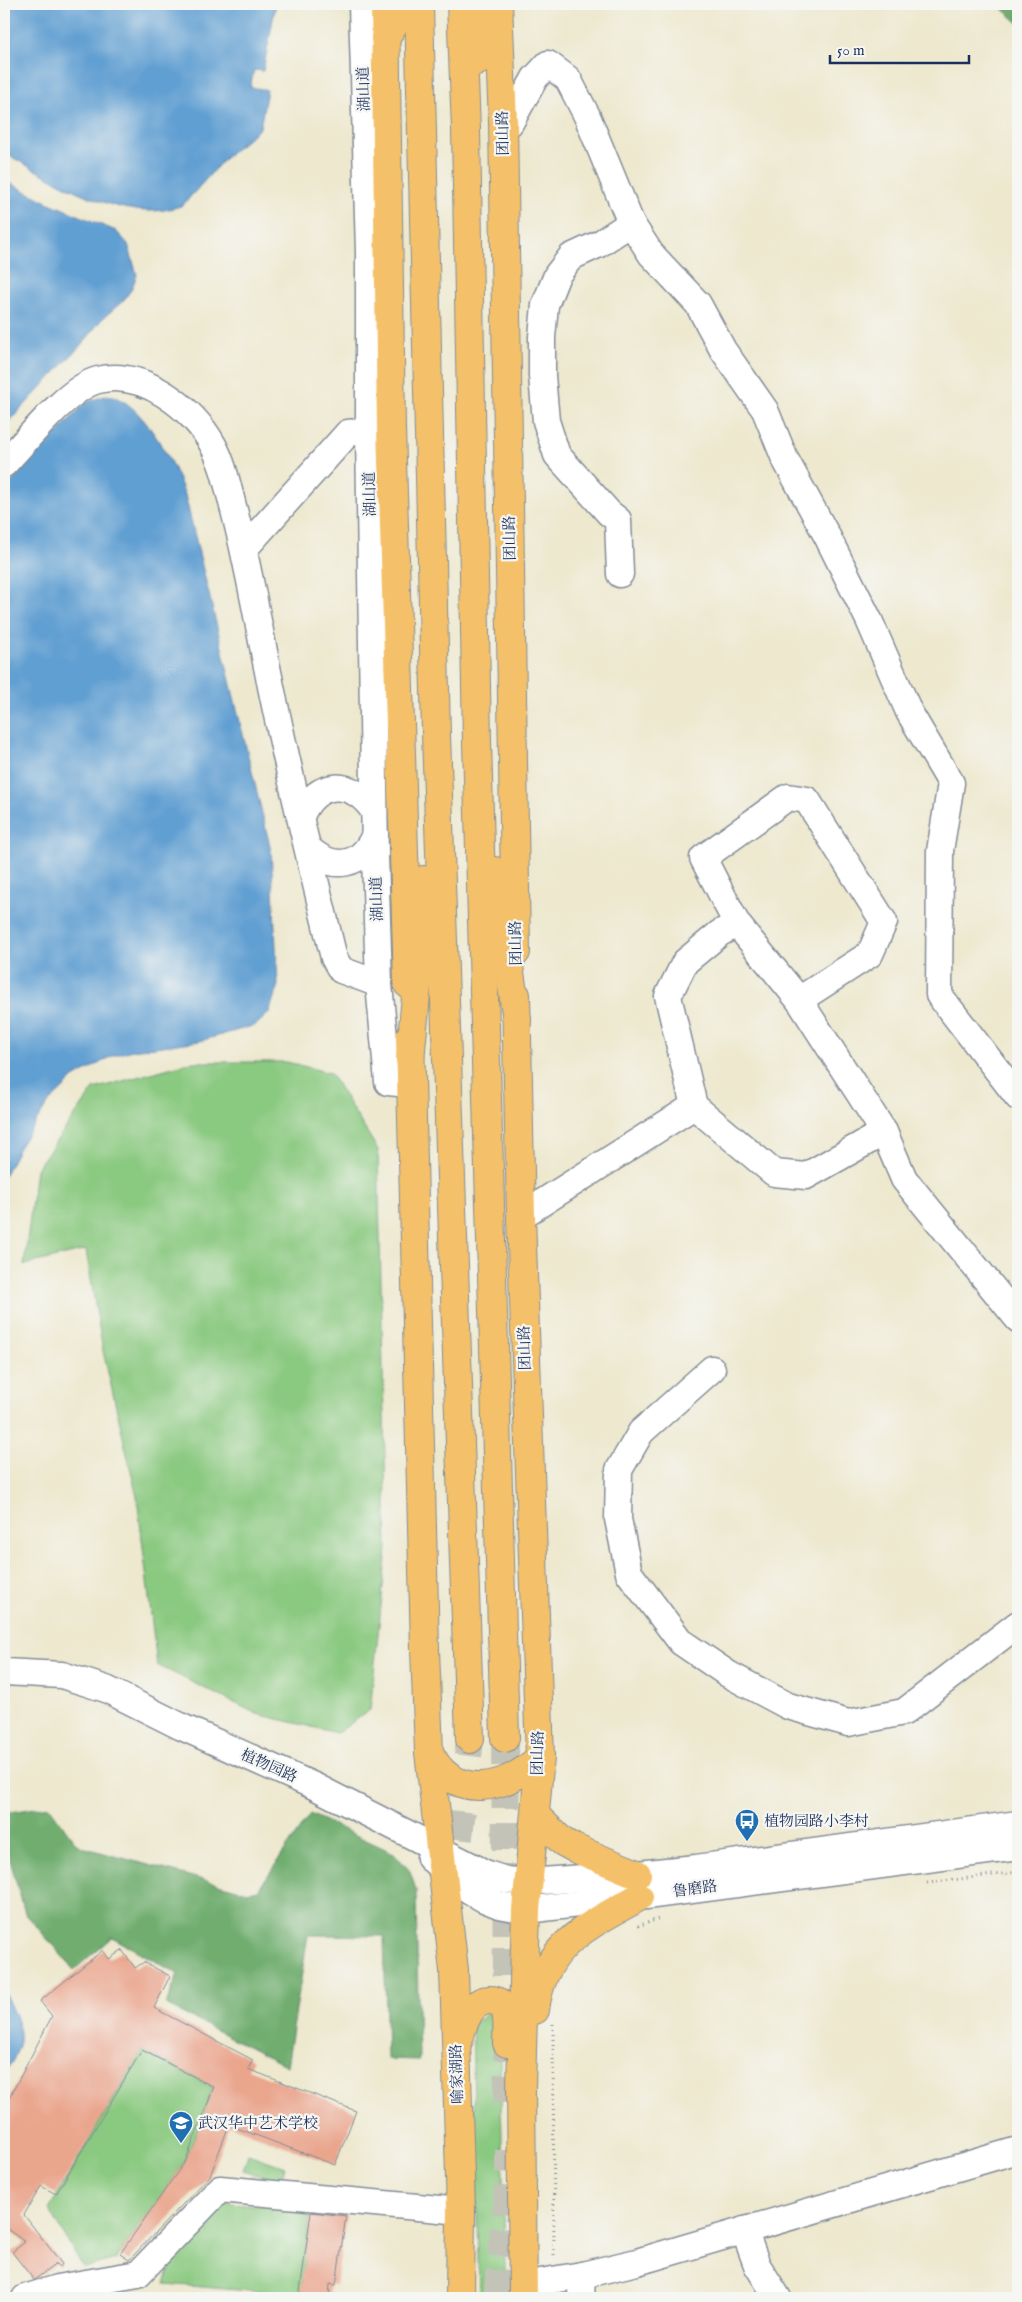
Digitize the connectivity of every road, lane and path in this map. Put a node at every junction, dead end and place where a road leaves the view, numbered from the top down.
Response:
1 (362, 4) edge
2 (461, 4) edge
3 (484, 4) edge
4 (498, 4) edge
5 (402, 5) edge
6 (503, 121) junction
7 (466, 130) junction
8 (632, 223) junction
9 (380, 429) junction
10 (4, 464) edge
11 (244, 549) junction
12 (620, 574) dead end
13 (436, 734) junction
14 (477, 742) junction
15 (300, 816) junction
16 (375, 822) junction
17 (308, 848) junction
18 (737, 924) junction
19 (379, 984) junction
20 (799, 1000) junction
21 (517, 1020) junction
22 (410, 1072) junction
23 (1018, 1097) edge
24 (694, 1106) junction
25 (884, 1132) junction
26 (521, 1216) junction
27 (1018, 1319) edge
28 (712, 1369) dead end
29 (1018, 1624) edge
30 (4, 1672) edge
31 (505, 1738) tunnel mouth
32 (470, 1739) tunnel mouth
33 (430, 1752) junction
34 (540, 1757) junction
35 (535, 1815) junction
36 (1018, 1824) edge
37 (1018, 1847) edge
38 (441, 1859) junction
39 (1018, 1872) edge
40 (528, 1882) junction
41 (922, 1884) dead end
42 (638, 1885) junction
43 (526, 1910) junction
44 (663, 1917) dead end
45 (630, 1928) dead end
46 (553, 2023) dead end
47 (457, 2048) junction
48 (521, 2087) junction
49 (1018, 2150) edge
50 (461, 2211) junction
51 (744, 2230) junction
52 (554, 2280) junction
53 (582, 2287) edge
54 (523, 2292) edge
55 (25, 2298) edge
56 (460, 2298) edge
57 (778, 2298) edge

1 - 9 street, 湖山道
2 - 7 main road, 团山路
3 - 7 main road
4 - 6 main road, 团山路
5 - 9 main road
5 - 13 main road
6 - 8 street
6 - 21 main road, 团山路
7 - 14 main road, 团山路
8 - 12 street
8 - 23 street
9 - 11 street
9 - 16 street, 湖山道
9 - 22 main road
10 - 11 street
11 - 15 street
13 - 22 main road
13 - 32 main road
14 - 21 main road
14 - 31 main road, 团山路
15 - 16 street
15 - 17 street
16 - 17 street
16 - 19 street, 湖山道
17 - 19 street
18 - 20 street
18 - 20 street
18 - 24 street
19 - 22 street, 湖山道
20 - 25 street
21 - 26 main road, 团山路
22 - 33 main road
24 - 25 street
24 - 26 street
25 - 27 street
26 - 34 main road, 团山路
28 - 29 street
30 - 38 street, 植物园路
33 - 34 main road
33 - 38 main road
34 - 35 main road, 团山路
35 - 40 main road, 团山路
35 - 42 main road
36 - 42 street, 鲁磨路
37 - 42 street, 鲁磨路
38 - 40 street, 植物园路
38 - 43 street, 鲁磨路
38 - 47 main road, 喻家湖路
39 - 41 path
40 - 42 street, 鲁磨路
40 - 43 main road
42 - 43 street, 鲁磨路
42 - 48 main road
43 - 48 main road
44 - 45 path
46 - 52 path
47 - 48 main road
47 - 50 main road, 喻家湖路
48 - 54 main road
49 - 51 street
50 - 55 street
50 - 56 main road, 喻家湖路
51 - 53 street
51 - 57 street
52 - 53 street
52 - 54 street

